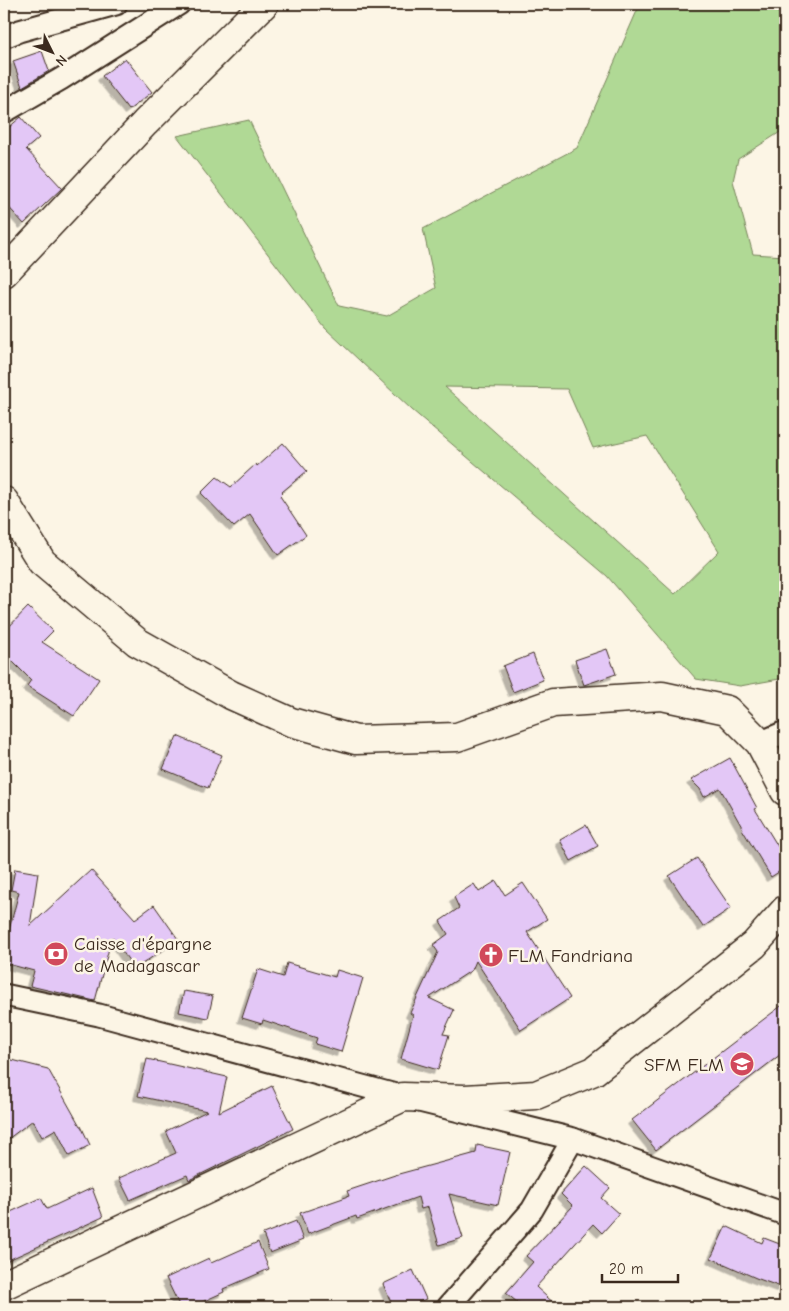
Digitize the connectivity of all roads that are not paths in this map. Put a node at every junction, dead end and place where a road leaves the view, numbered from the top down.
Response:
1 (116, 4) edge
2 (179, 4) edge
3 (264, 4) edge
4 (4, 36) edge
5 (4, 112) edge
6 (4, 273) edge
7 (4, 500) edge
8 (785, 732) edge
9 (760, 743) junction
10 (785, 791) edge
11 (785, 910) edge
12 (4, 995) edge
13 (403, 1097) junction
14 (573, 1139) junction
15 (785, 1214) edge
16 (4, 1285) edge
17 (448, 1307) edge

1 - 4 street
2 - 5 street
3 - 6 main road
7 - 9 main road
8 - 9 street
9 - 10 main road
11 - 13 main road
12 - 13 street
13 - 14 street
13 - 16 main road
14 - 15 street
14 - 17 street

